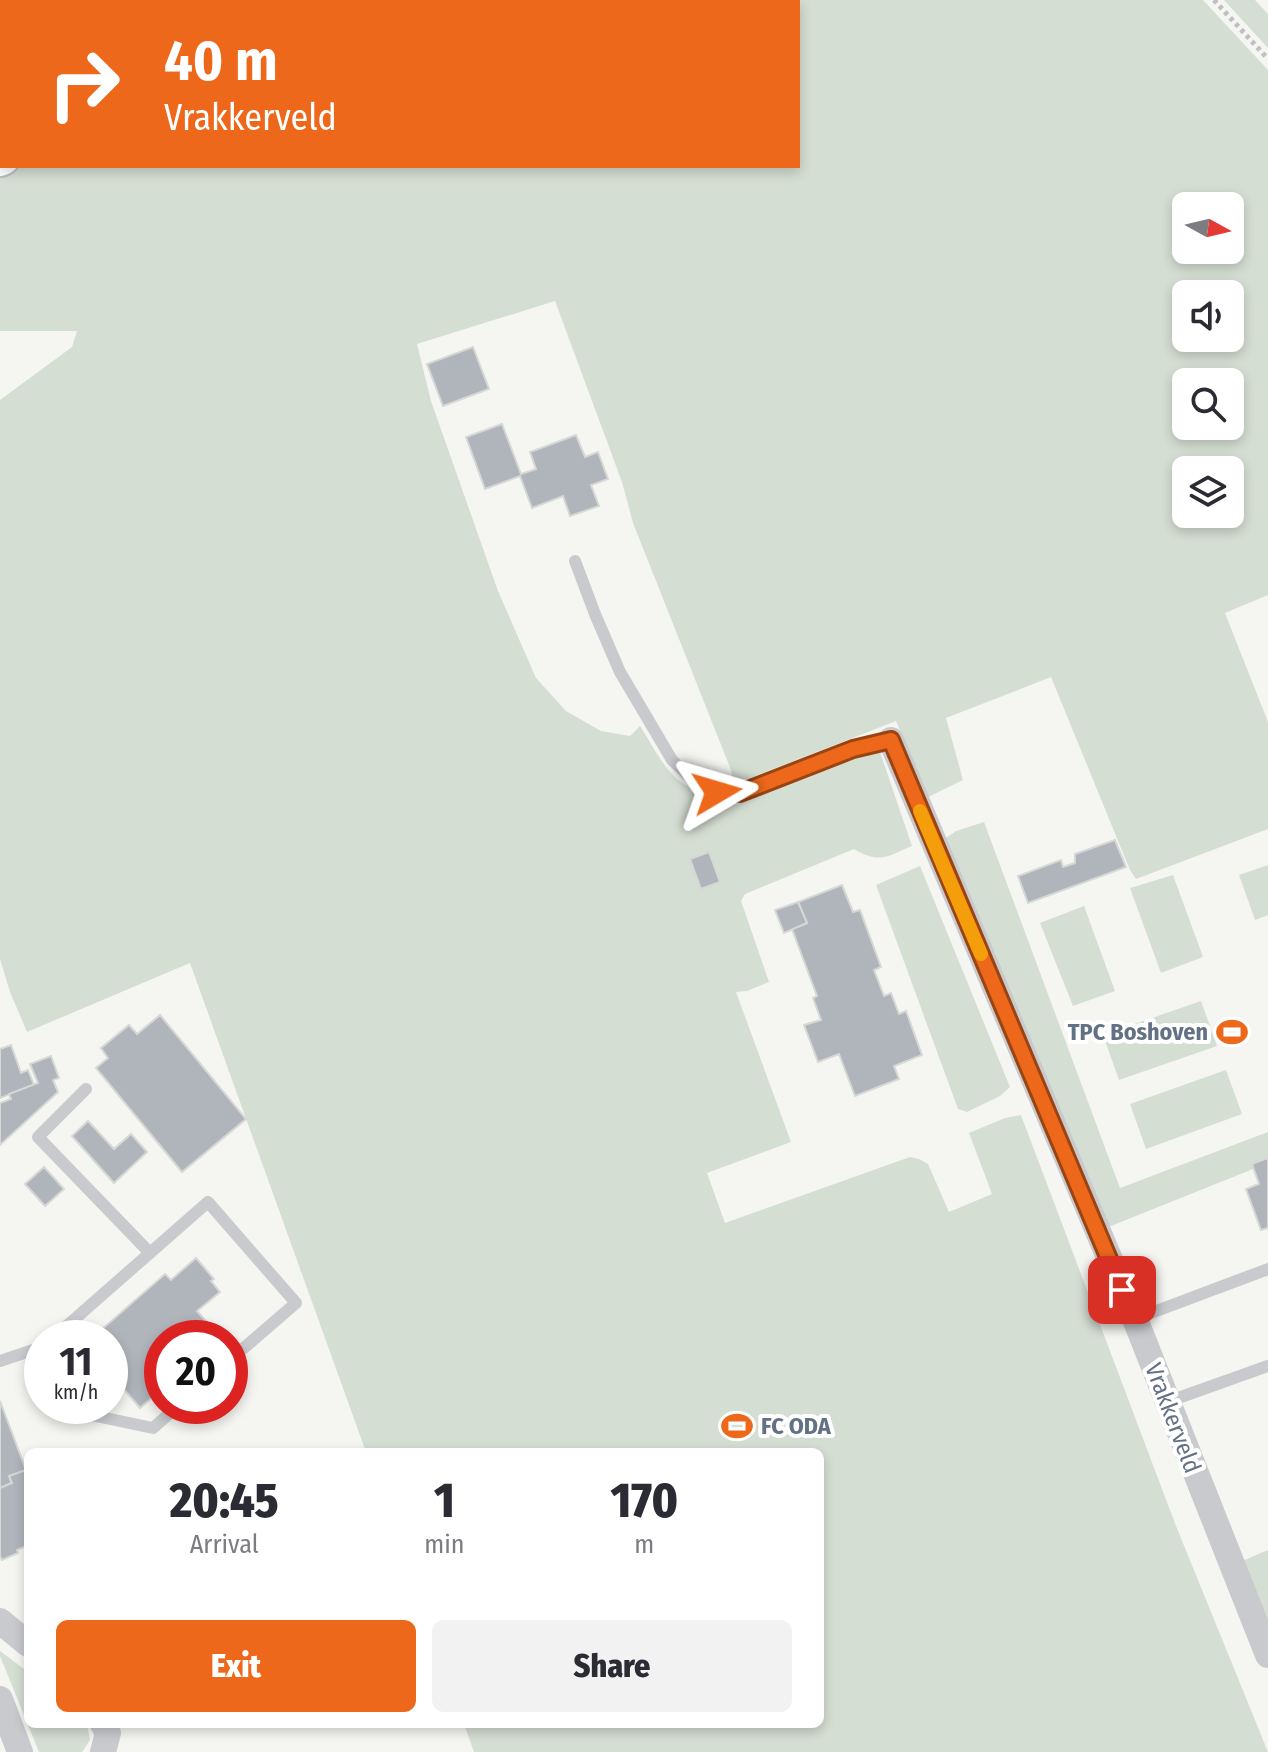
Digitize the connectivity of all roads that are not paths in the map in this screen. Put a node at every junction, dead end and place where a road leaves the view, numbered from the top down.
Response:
1 (575, 561) dead end
2 (891, 740) joint
3 (86, 1089) dead end
4 (150, 1253) junction
5 (1268, 1269) edge
6 (1135, 1319) junction
7 (74, 1320) edge
8 (248, 1344) edge
9 (24, 1353) edge
10 (0, 1361) edge
11 (1268, 1366) edge
12 (1167, 1402) junction
13 (128, 1423) edge
14 (158, 1424) edge
15 (0, 1621) edge
16 (24, 1641) edge
17 (1268, 1655) edge
18 (0, 1699) edge
19 (105, 1728) edge
20 (20, 1752) edge
21 (103, 1752) edge

1 - 2 lane
2 - 6 street, Vrakkerveld
3 - 4 lane
4 - 7 lane
4 - 8 lane
5 - 6 lane
6 - 12 street, Vrakkerveld
9 - 10 lane
11 - 12 lane
12 - 17 street, Vrakkerveld
13 - 14 lane
15 - 16 street
18 - 20 street
19 - 21 street

